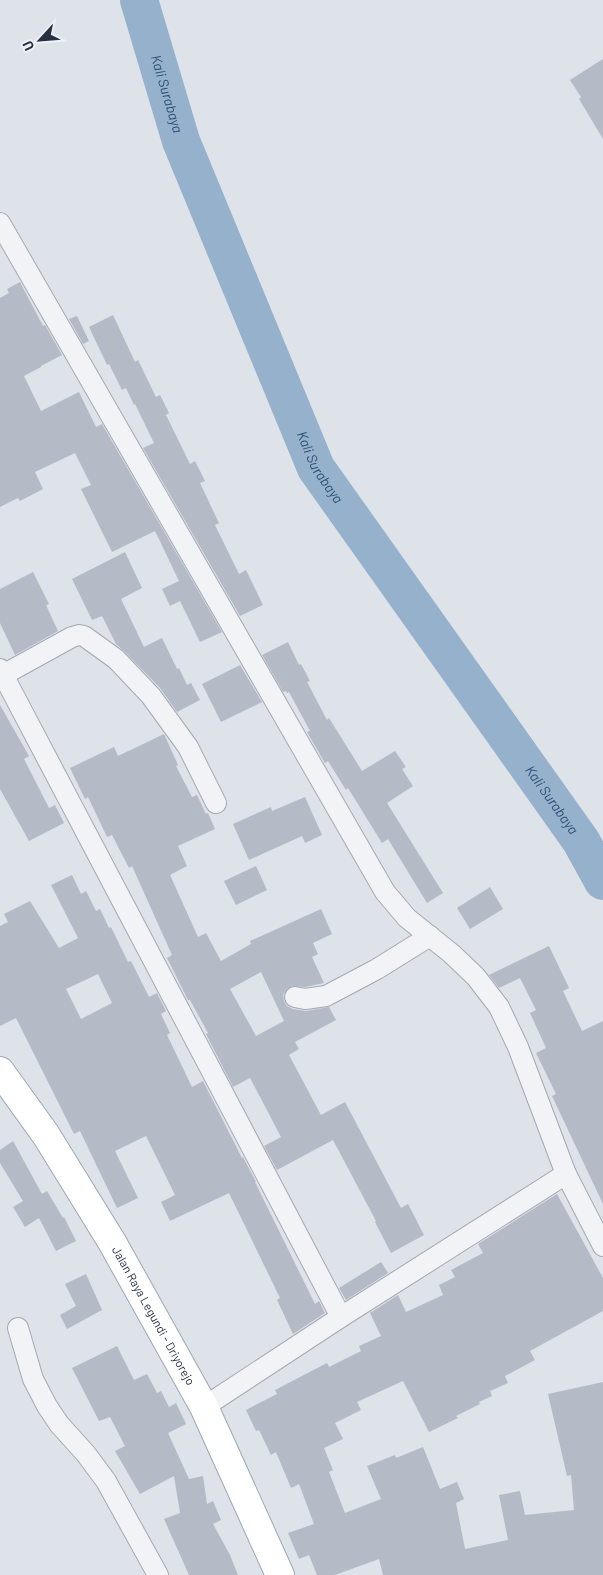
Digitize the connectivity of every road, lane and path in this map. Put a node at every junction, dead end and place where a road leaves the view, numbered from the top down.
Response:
1 (0, 223) edge
2 (2, 672) edge
3 (216, 802) dead end
4 (430, 936) junction
5 (295, 997) dead end
6 (0, 1071) edge
7 (566, 1174) junction
8 (603, 1246) edge
9 (341, 1316) junction
10 (18, 1328) dead end
11 (204, 1407) junction
12 (158, 1575) edge
13 (280, 1575) edge

1 - 4 street
2 - 3 street
2 - 9 street
4 - 5 street
4 - 7 street
6 - 11 main road, Jalan Raya Legundi - Driyorejo
7 - 8 street
7 - 9 street
9 - 11 street
10 - 12 street
11 - 13 main road, Jalan Raya Legundi - Driyorejo

